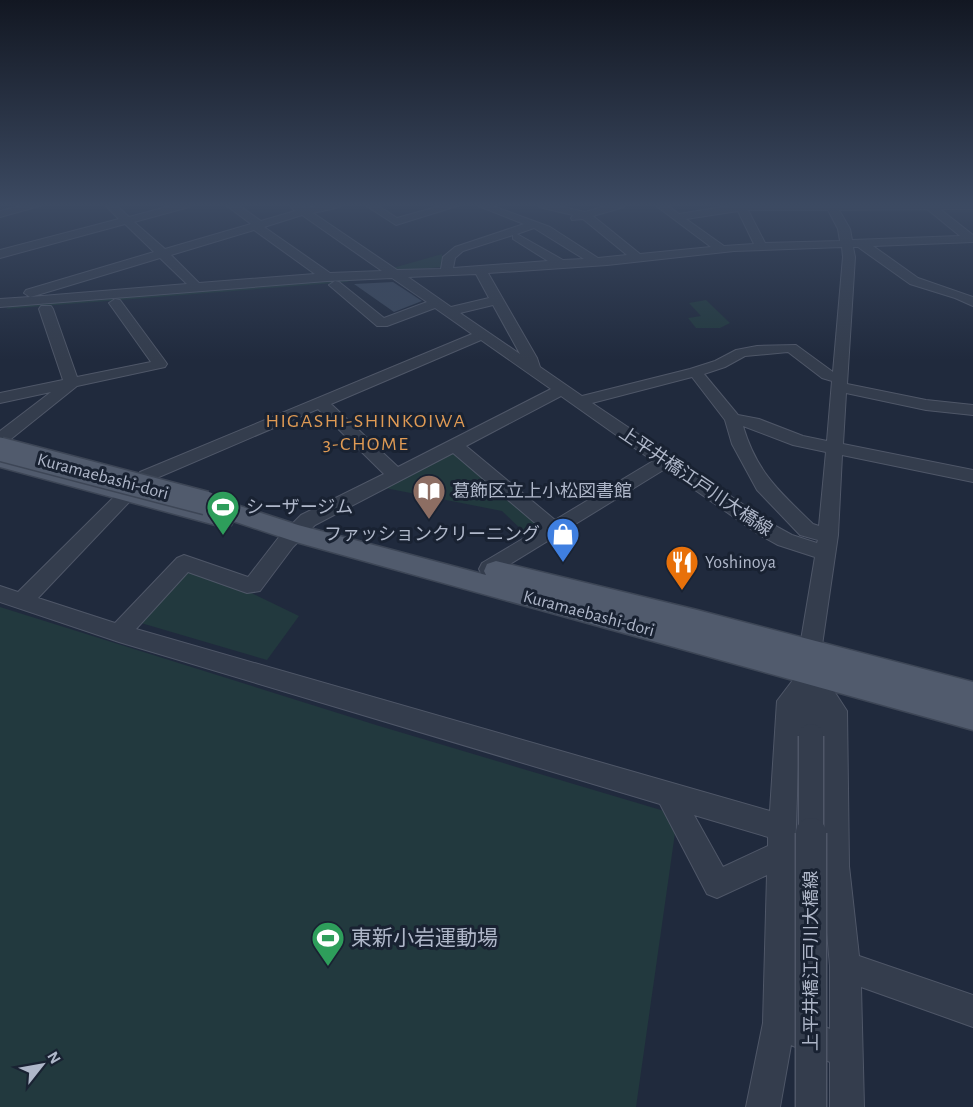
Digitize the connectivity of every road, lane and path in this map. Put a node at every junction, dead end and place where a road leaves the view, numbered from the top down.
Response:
1 (153, 257) edge
2 (165, 257) edge
3 (299, 257) edge
4 (370, 257) edge
5 (449, 257) edge
6 (549, 257) edge
7 (588, 257) edge
8 (650, 257) edge
9 (849, 257) edge
10 (875, 257) edge
11 (638, 258) joint
12 (595, 261) junction
13 (561, 264) junction
14 (480, 270) junction
15 (446, 272) junction
16 (395, 274) junction
17 (331, 281) junction
18 (193, 289) junction
19 (496, 300) junction
20 (973, 302) edge
21 (115, 303) junction
22 (2, 307) edge
23 (443, 307) junction
24 (46, 309) junction
25 (382, 323) junction
26 (481, 335) junction
27 (398, 336) dead end
28 (533, 369) junction
29 (695, 372) junction
30 (72, 382) junction
31 (839, 383) junction
32 (562, 390) junction
33 (0, 398) edge
34 (580, 401) junction
35 (321, 402) junction
36 (973, 410) edge
37 (733, 419) junction
38 (454, 445) junction
39 (833, 448) junction
40 (4, 451) edge
41 (667, 460) junction
42 (396, 475) junction
43 (146, 476) junction
44 (973, 476) edge
45 (126, 495) junction
46 (302, 526) junction
47 (554, 529) junction
48 (826, 544) junction
49 (489, 569) junction
50 (11, 598) edge
51 (119, 633) junction
52 (810, 663) junction
53 (973, 695) edge
54 (973, 716) edge
55 (669, 795) junction
56 (782, 841) junction
57 (845, 966) junction
58 (973, 1011) edge
59 (779, 1023) junction
60 (844, 1052) junction
61 (763, 1107) edge
62 (811, 1107) edge
63 (847, 1107) edge

1 - 22 street
2 - 18 street
3 - 17 street
4 - 16 street, 上平井橋江戸川大橋線
5 - 15 street
6 - 13 street
7 - 12 street
8 - 11 street
9 - 31 street
10 - 20 street
11 - 12 street
12 - 13 street
13 - 14 street
14 - 15 street
14 - 19 street
15 - 16 street
16 - 17 street
16 - 23 street, 上平井橋江戸川大橋線
17 - 18 street
17 - 21 street
17 - 25 street
18 - 22 street
19 - 23 street
19 - 28 street
21 - 24 street
21 - 30 street
22 - 24 street
23 - 25 street
23 - 26 street, 上平井橋江戸川大橋線
24 - 30 street
25 - 27 street
26 - 28 street, 上平井橋江戸川大橋線
26 - 35 street
28 - 32 street, 上平井橋江戸川大橋線
29 - 31 street
29 - 34 street
29 - 37 street
30 - 33 street
30 - 40 street
31 - 36 street
31 - 39 street
32 - 34 street, 上平井橋江戸川大橋線
32 - 38 street
34 - 41 street, 上平井橋江戸川大橋線
35 - 42 street
35 - 43 street
37 - 39 street
37 - 48 street
38 - 42 street
38 - 47 street
39 - 44 street
39 - 48 street
40 - 43 main road
40 - 45 main road
40 - 46 main road, Kuramaebashi-dori, bridge
41 - 47 street
41 - 48 street, 上平井橋江戸川大橋線
42 - 46 street
43 - 46 main road
45 - 46 main road
45 - 50 street
46 - 49 main road, Kuramaebashi-dori
46 - 51 street
46 - 52 main road, Kuramaebashi-dori
47 - 49 street
48 - 52 street, 上平井橋江戸川大橋線
49 - 52 main road, Kuramaebashi-dori
50 - 51 street
51 - 55 street
52 - 53 main road, Kuramaebashi-dori
52 - 54 main road, Kuramaebashi-dori
52 - 56 street
52 - 57 street
52 - 62 street, 上平井橋江戸川大橋線, bridge
55 - 56 street
55 - 56 street
56 - 59 street
57 - 58 street
57 - 60 street
59 - 60 street
59 - 61 street
60 - 63 street

